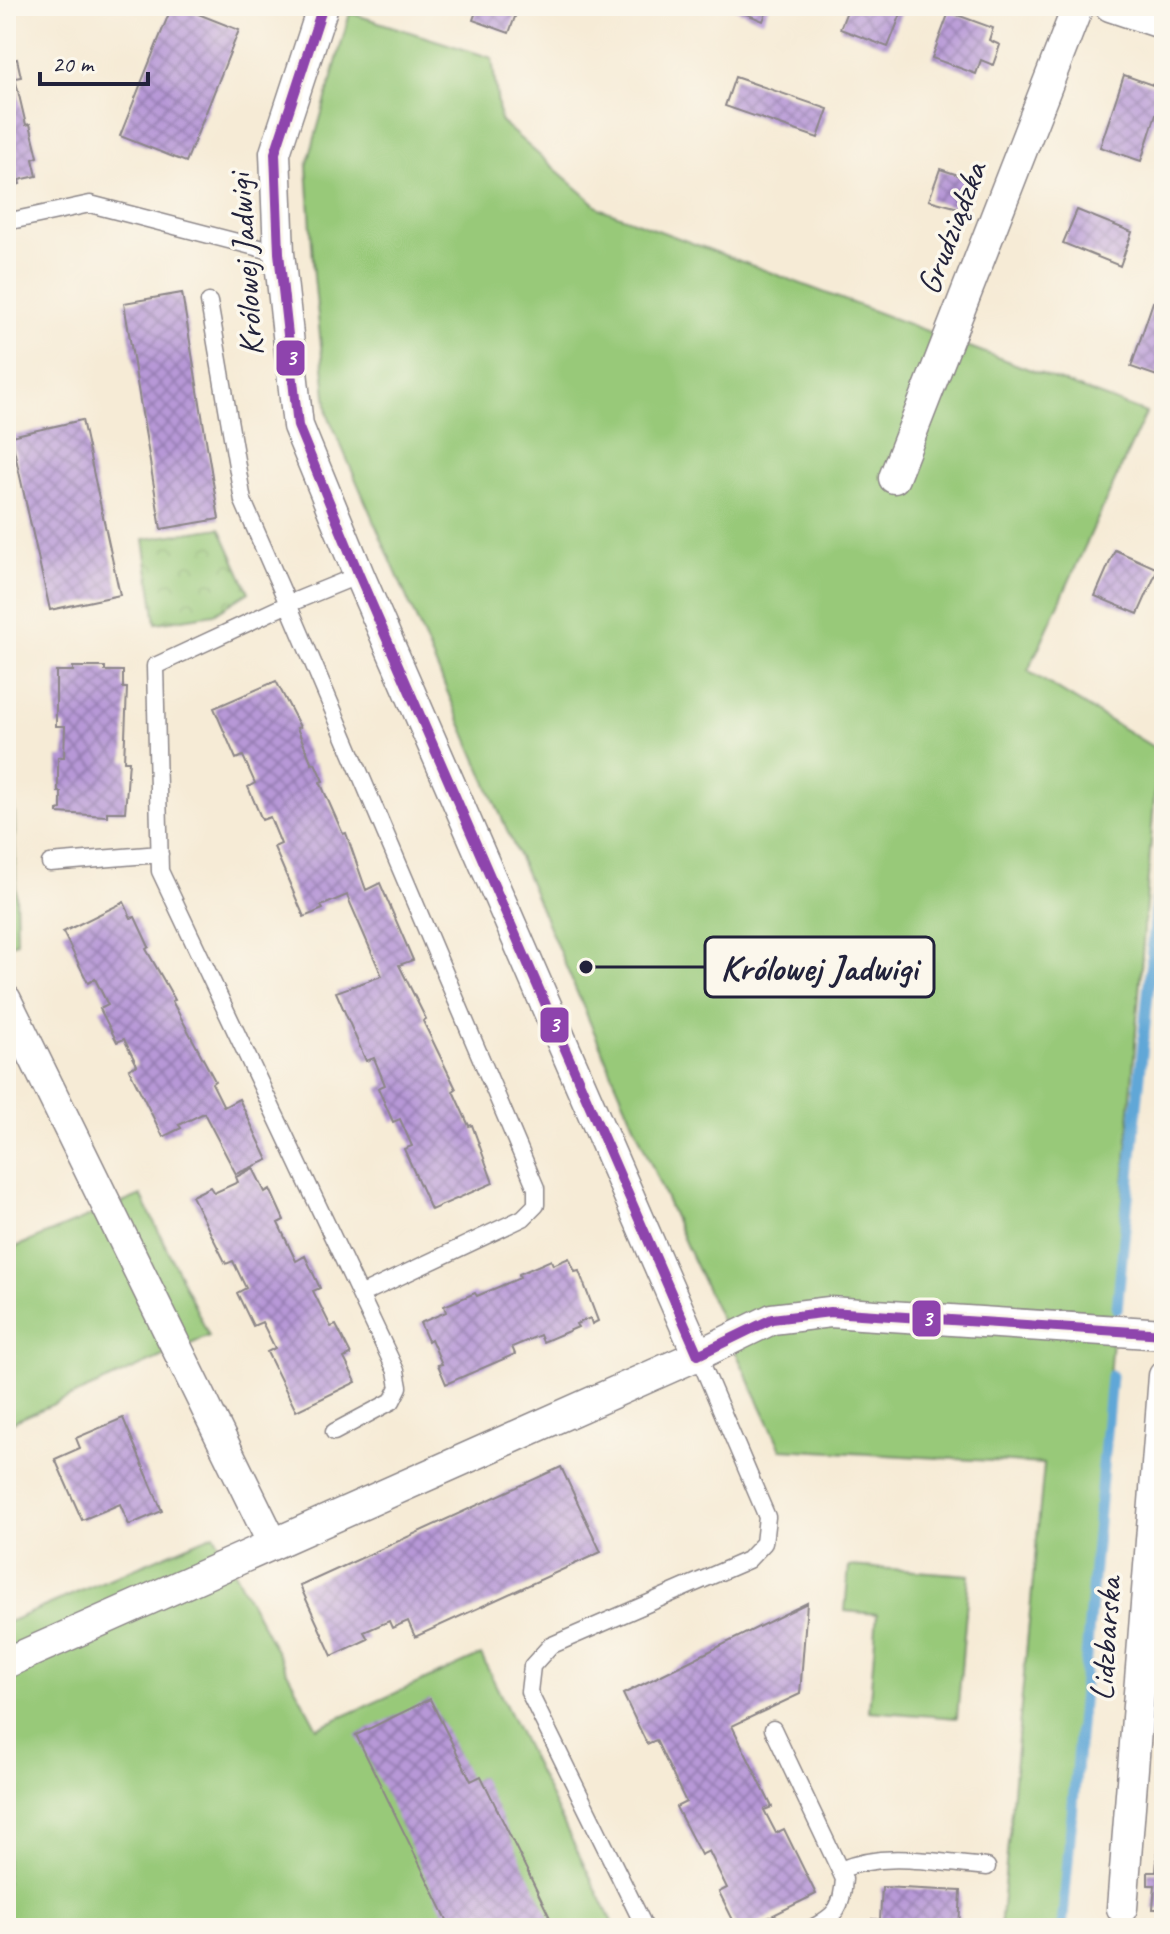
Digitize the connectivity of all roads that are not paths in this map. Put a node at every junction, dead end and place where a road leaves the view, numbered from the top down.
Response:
1 (323, 6) edge
2 (1078, 6) edge
3 (1110, 6) edge
4 (1164, 24) edge
5 (6, 222) edge
6 (279, 253) junction
7 (209, 302) dead end
8 (894, 478) dead end
9 (359, 575) junction
10 (288, 604) junction
11 (160, 854) junction
12 (50, 863) dead end
13 (6, 1000) edge
14 (360, 1295) junction
15 (1164, 1334) edge
16 (698, 1355) junction
17 (1164, 1376) edge
18 (334, 1432) dead end
19 (273, 1544) junction
20 (6, 1663) edge
21 (773, 1729) dead end
22 (987, 1867) dead end
23 (840, 1870) junction
24 (1122, 1908) dead end
25 (645, 1928) edge
26 (812, 1928) edge

1 - 6 street, Królowej Jadwigi
2 - 8 street, Grudziądzka
3 - 4 street
5 - 6 lane
6 - 9 street, Królowej Jadwigi
7 - 10 lane
9 - 10 lane
9 - 16 street, Królowej Jadwigi
10 - 11 lane
10 - 14 lane
11 - 12 lane
11 - 14 lane
13 - 19 street
14 - 18 lane
15 - 16 street
16 - 19 street
16 - 25 lane
17 - 24 street, Lidzbarska
19 - 20 street
21 - 23 lane
22 - 23 lane
23 - 26 lane

